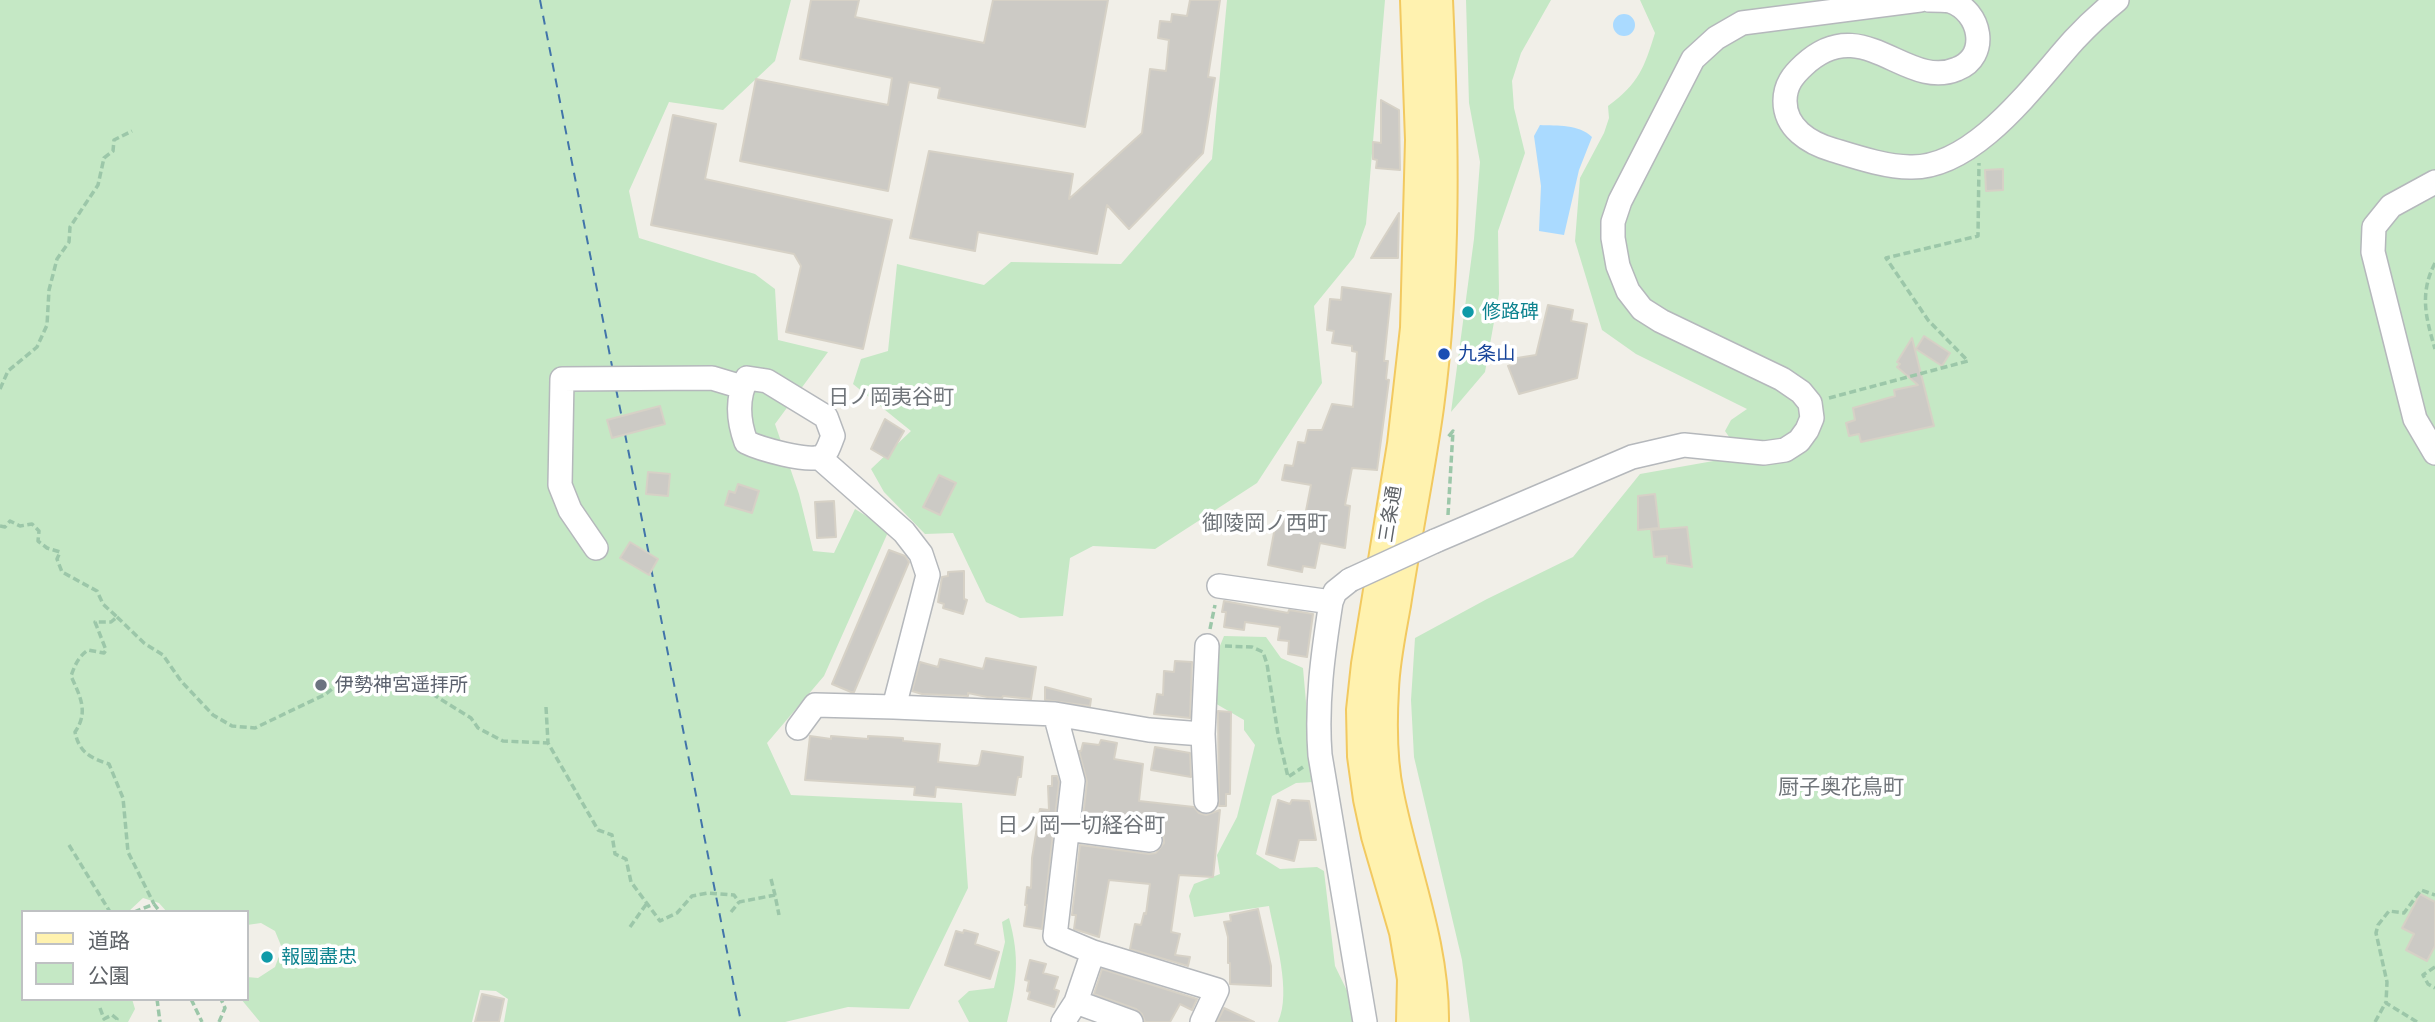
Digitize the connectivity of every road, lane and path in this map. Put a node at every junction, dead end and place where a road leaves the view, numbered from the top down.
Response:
1 (1415, 0) edge
2 (1438, 0) edge
3 (1920, 0) edge
4 (1929, 0) edge
5 (2117, 0) edge
6 (132, 131) dead end
7 (1980, 139) junction
8 (2435, 182) edge
9 (2435, 263) edge
10 (2435, 349) edge
11 (742, 387) junction
12 (0, 389) edge
13 (1810, 403) junction
14 (1443, 443) dead end
15 (2435, 453) edge
16 (820, 458) junction
17 (0, 526) edge
18 (1441, 538) junction
19 (596, 548) dead end
20 (1219, 586) joint
21 (1331, 602) junction
22 (117, 617) junction
23 (1207, 646) junction
24 (546, 707) dead end
25 (894, 707) junction
26 (1055, 715) junction
27 (798, 728) dead end
28 (1203, 734) junction
29 (548, 743) junction
30 (1288, 777) dead end
31 (1206, 801) dead end
32 (1067, 829) junction
33 (1150, 840) dead end
34 (69, 845) dead end
35 (771, 879) dead end
36 (775, 895) junction
37 (2435, 895) edge
38 (739, 902) junction
39 (647, 903) junction
40 (154, 904) junction
41 (109, 910) edge
42 (139, 910) edge
43 (158, 910) edge
44 (731, 912) dead end
45 (779, 915) dead end
46 (630, 927) dead end
47 (1093, 951) junction
48 (2435, 967) edge
49 (2435, 988) edge
50 (156, 1001) edge
51 (192, 1001) edge
52 (222, 1001) edge
53 (1076, 1002) junction
54 (2386, 1002) junction
55 (100, 1008) dead end
56 (116, 1022) edge
57 (160, 1022) edge
58 (202, 1022) edge
59 (219, 1022) edge
60 (1063, 1022) edge
61 (1131, 1022) edge
62 (1202, 1022) edge
63 (1365, 1022) edge
64 (1412, 1022) edge
65 (1434, 1022) edge
66 (2375, 1022) edge
67 (2417, 1022) edge

1 - 64 main road, 三条通
2 - 65 main road, 三条通
3 - 13 street
4 - 7 street
5 - 7 street
6 - 12 path
7 - 13 path
8 - 15 street
9 - 10 path
11 - 16 street
11 - 16 street
11 - 19 street
13 - 18 street
14 - 18 path
16 - 25 street
17 - 22 path
18 - 21 street, bridge
20 - 21 street
20 - 23 path
21 - 63 street
22 - 29 path
22 - 40 path
23 - 28 street
23 - 30 path
24 - 29 path
25 - 26 street
25 - 27 street
26 - 28 street
26 - 32 street
28 - 31 street
29 - 39 path
32 - 33 street
32 - 47 street
34 - 41 path
35 - 36 path
36 - 38 path
36 - 45 path
37 - 54 path
38 - 39 path
38 - 44 path
39 - 46 path
40 - 42 path
40 - 43 path
47 - 53 street
47 - 62 street
48 - 49 path
50 - 57 path
51 - 58 path
52 - 59 path
53 - 60 street
53 - 61 street
54 - 66 path
54 - 67 path
55 - 56 path

